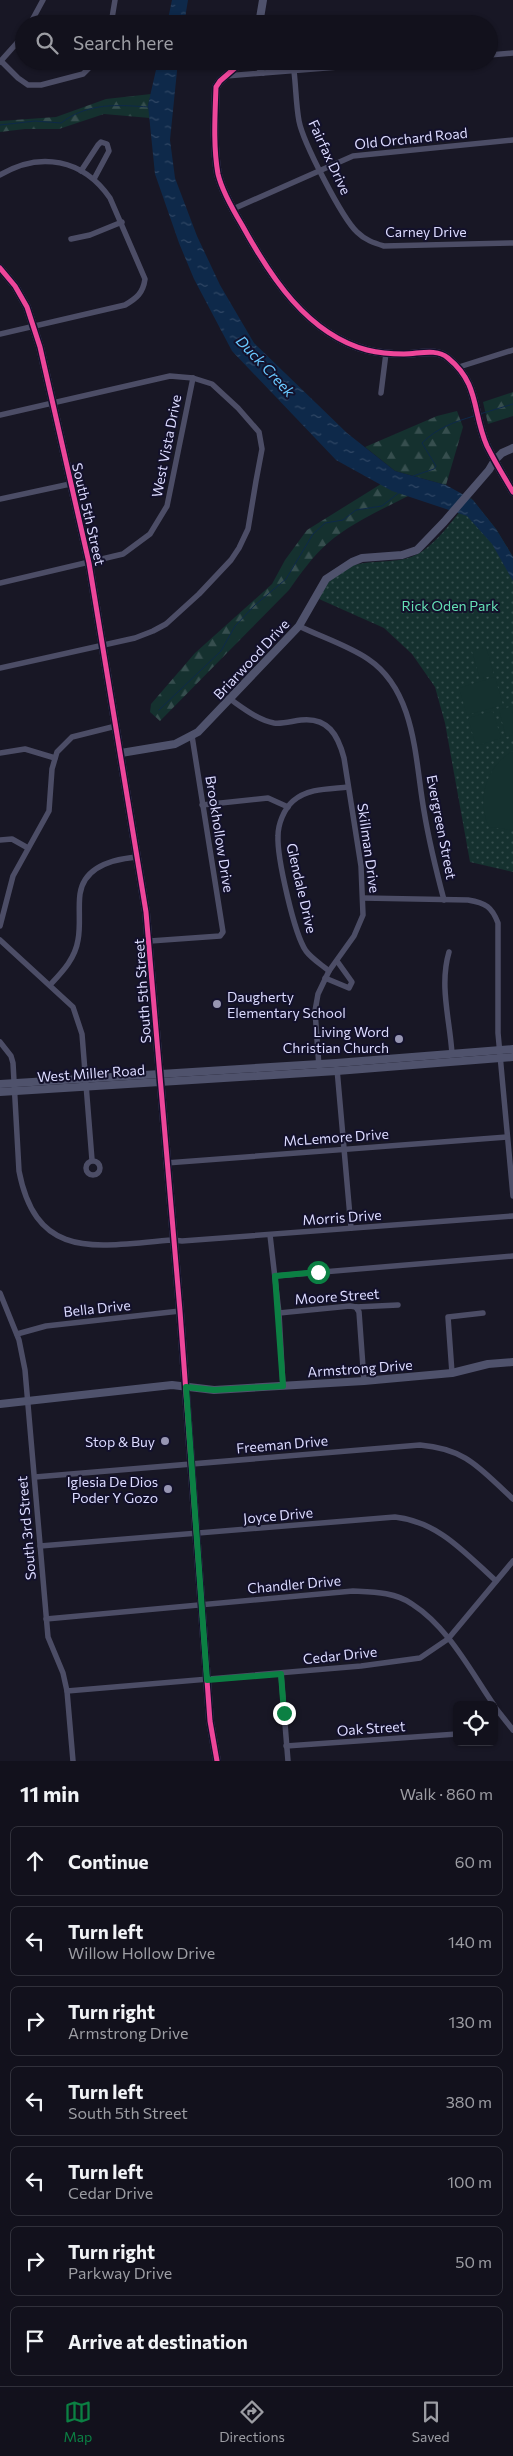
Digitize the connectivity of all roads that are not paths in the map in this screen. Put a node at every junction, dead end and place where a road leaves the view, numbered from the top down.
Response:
1 (43, 0) edge
2 (115, 0) edge
3 (263, 0) edge
4 (35, 15) edge
5 (112, 15) edge
6 (260, 15) edge
7 (15, 45) edge
8 (513, 53) edge
9 (498, 54) edge
10 (1, 61) edge
11 (87, 70) edge
12 (233, 70) edge
13 (259, 70) edge
14 (306, 70) edge
15 (294, 71) junction
16 (262, 74) junction
17 (226, 76) junction
18 (513, 140) edge
19 (320, 169) junction
20 (81, 171) junction
21 (0, 175) edge
22 (94, 179) junction
23 (233, 210) junction
24 (122, 222) junction
25 (348, 222) joint
26 (71, 239) dead end
27 (513, 243) edge
28 (0, 268) edge
29 (35, 326) junction
30 (0, 334) edge
31 (513, 350) edge
32 (386, 353) junction
33 (458, 367) junction
34 (193, 378) junction
35 (381, 393) dead end
36 (52, 403) junction
37 (0, 414) edge
38 (513, 448) edge
39 (495, 460) junction
40 (70, 484) junction
41 (513, 492) edge
42 (0, 499) edge
43 (89, 563) junction
44 (0, 584) edge
45 (299, 626) junction
46 (103, 645) junction
47 (0, 668) edge
48 (230, 700) junction
49 (116, 726) junction
50 (192, 736) junction
51 (0, 753) edge
52 (121, 753) junction
53 (55, 758) junction
54 (348, 787) junction
55 (202, 805) junction
56 (288, 807) junction
57 (0, 840) edge
58 (28, 848) junction
59 (137, 856) junction
60 (363, 898) junction
61 (444, 900) junction
62 (0, 926) edge
63 (0, 940) edge
64 (150, 941) junction
65 (448, 952) dead end
66 (337, 962) junction
67 (329, 971) junction
68 (325, 978) junction
69 (50, 985) junction
70 (0, 1042) edge
71 (513, 1049) edge
72 (452, 1054) junction
73 (500, 1054) junction
74 (513, 1057) edge
75 (319, 1067) junction
76 (336, 1067) junction
77 (159, 1076) junction
78 (86, 1082) junction
79 (0, 1084) edge
80 (14, 1087) junction
81 (0, 1092) edge
82 (508, 1137) junction
83 (344, 1149) junction
84 (92, 1160) dead end
85 (166, 1163) junction
86 (513, 1196) edge
87 (513, 1216) edge
88 (351, 1228) junction
89 (270, 1235) junction
90 (173, 1240) junction
91 (513, 1256) edge
92 (275, 1276) junction
93 (0, 1293) edge
94 (398, 1305) dead end
95 (356, 1307) junction
96 (180, 1311) junction
97 (279, 1313) junction
98 (483, 1313) dead end
99 (17, 1334) junction
100 (513, 1362) edge
101 (452, 1373) junction
102 (364, 1380) junction
103 (283, 1386) junction
104 (186, 1387) junction
105 (28, 1401) junction
106 (0, 1404) edge
107 (191, 1464) junction
108 (34, 1477) junction
109 (513, 1499) edge
110 (196, 1534) junction
111 (40, 1546) junction
112 (513, 1561) edge
113 (496, 1581) junction
114 (202, 1605) junction
115 (46, 1619) junction
116 (448, 1639) junction
117 (281, 1674) junction
118 (207, 1680) junction
119 (67, 1691) junction
120 (491, 1701) edge
121 (498, 1716) edge
122 (513, 1730) edge
123 (453, 1734) edge
124 (286, 1746) junction
125 (73, 1761) edge
126 (217, 1761) edge
127 (288, 1761) edge

1 - 4 street
2 - 5 street
3 - 6 street
7 - 10 street
8 - 9 street
10 - 11 street
12 - 17 street
13 - 16 street
14 - 15 street
15 - 16 street
15 - 19 street, Fairfax Drive
16 - 17 street
17 - 23 street
18 - 19 street, Old Orchard Road
19 - 23 street, Old Orchard Road
19 - 25 street, Fairfax Drive
20 - 21 street
20 - 22 street
20 - 22 street
22 - 24 street
23 - 32 street
24 - 26 street
24 - 29 street
25 - 27 street, Carney Drive
28 - 29 street, South 5th Street
29 - 30 street
29 - 36 street, South 5th Street
31 - 33 street
32 - 33 street
32 - 35 street
33 - 39 street
34 - 36 street
34 - 43 street, West Vista Drive
34 - 46 street
36 - 37 street
36 - 40 street, South 5th Street
38 - 39 street, Briarwood Drive
39 - 41 street
39 - 45 street, Briarwood Drive
40 - 42 street
40 - 43 street, South 5th Street
43 - 44 street, West Vista Drive
43 - 46 street, South 5th Street
45 - 48 street, Briarwood Drive
45 - 61 street, Evergreen Street
46 - 47 street
46 - 49 street, South 5th Street
48 - 50 street, Briarwood Drive
48 - 54 street, Skillman Drive
49 - 52 street, South 5th Street
49 - 53 street
50 - 52 street, Briarwood Drive
50 - 55 street, Brookhollow Drive
51 - 53 street
52 - 59 street, South 5th Street
53 - 58 street
54 - 56 street
54 - 60 street, Skillman Drive
55 - 56 street
55 - 64 street, Brookhollow Drive
56 - 67 street, Glendale Drive
57 - 58 street
58 - 62 street
59 - 64 street, South 5th Street
59 - 69 street
60 - 61 street
60 - 66 street, Skillman Drive
61 - 73 street, Evergreen Street
63 - 69 street
64 - 77 street, South 5th Street
65 - 72 street
66 - 67 street, Skillman Drive
66 - 68 street
67 - 68 street, Skillman Drive
68 - 75 street, Skillman Drive
69 - 78 street
70 - 80 street, Morris Drive
71 - 73 street, West Miller Road
72 - 73 street, West Miller Road
72 - 76 street, West Miller Road
73 - 74 street, West Miller Road
73 - 76 street, West Miller Road
73 - 82 street, Evergreen Street
75 - 76 street, West Miller Road
75 - 77 street, West Miller Road
76 - 83 street
77 - 78 street, West Miller Road
77 - 85 street, South 5th Street
78 - 80 street, West Miller Road
78 - 84 street
79 - 80 street, West Miller Road
80 - 81 street, West Miller Road
80 - 90 street, Morris Drive
82 - 83 street, McLemore Drive
82 - 86 street, Evergreen Street
83 - 85 street, McLemore Drive
83 - 88 street
85 - 90 street, South 5th Street
87 - 88 street, Morris Drive
88 - 89 street, Morris Drive
89 - 90 street, Morris Drive
89 - 92 street
90 - 96 street, South 5th Street
91 - 92 street
92 - 97 street
93 - 99 street, South 3rd Street
94 - 95 street, Moore Street
95 - 97 street, Moore Street
95 - 102 street
96 - 99 street, Bella Drive
96 - 104 street, South 5th Street
97 - 103 street
98 - 101 street
99 - 105 street, South 3rd Street
100 - 101 street, Armstrong Drive
101 - 102 street, Armstrong Drive
102 - 103 street, Armstrong Drive
103 - 104 street, Armstrong Drive
104 - 105 street, Armstrong Drive
104 - 107 street, South 5th Street
105 - 106 street, Armstrong Drive
105 - 108 street, South 3rd Street
107 - 108 street, Freeman Drive
107 - 109 street, Freeman Drive
107 - 110 street, South 5th Street
108 - 111 street, South 3rd Street
110 - 111 street, Joyce Drive
110 - 113 street, Joyce Drive
110 - 114 street, South 5th Street
111 - 115 street, South 3rd Street
112 - 113 street, Cedar Drive
113 - 116 street, Cedar Drive
114 - 115 street, Chandler Drive
114 - 116 street, Chandler Drive
114 - 118 street, South 5th Street
115 - 119 street, South 3rd Street
116 - 117 street, Cedar Drive
116 - 120 street, Chandler Drive
117 - 118 street, Cedar Drive
117 - 124 street
118 - 119 street, Cedar Drive
118 - 126 street, South 5th Street
119 - 125 street, South 3rd Street
121 - 122 street, Chandler Drive
123 - 124 street, Oak Street
124 - 127 street

